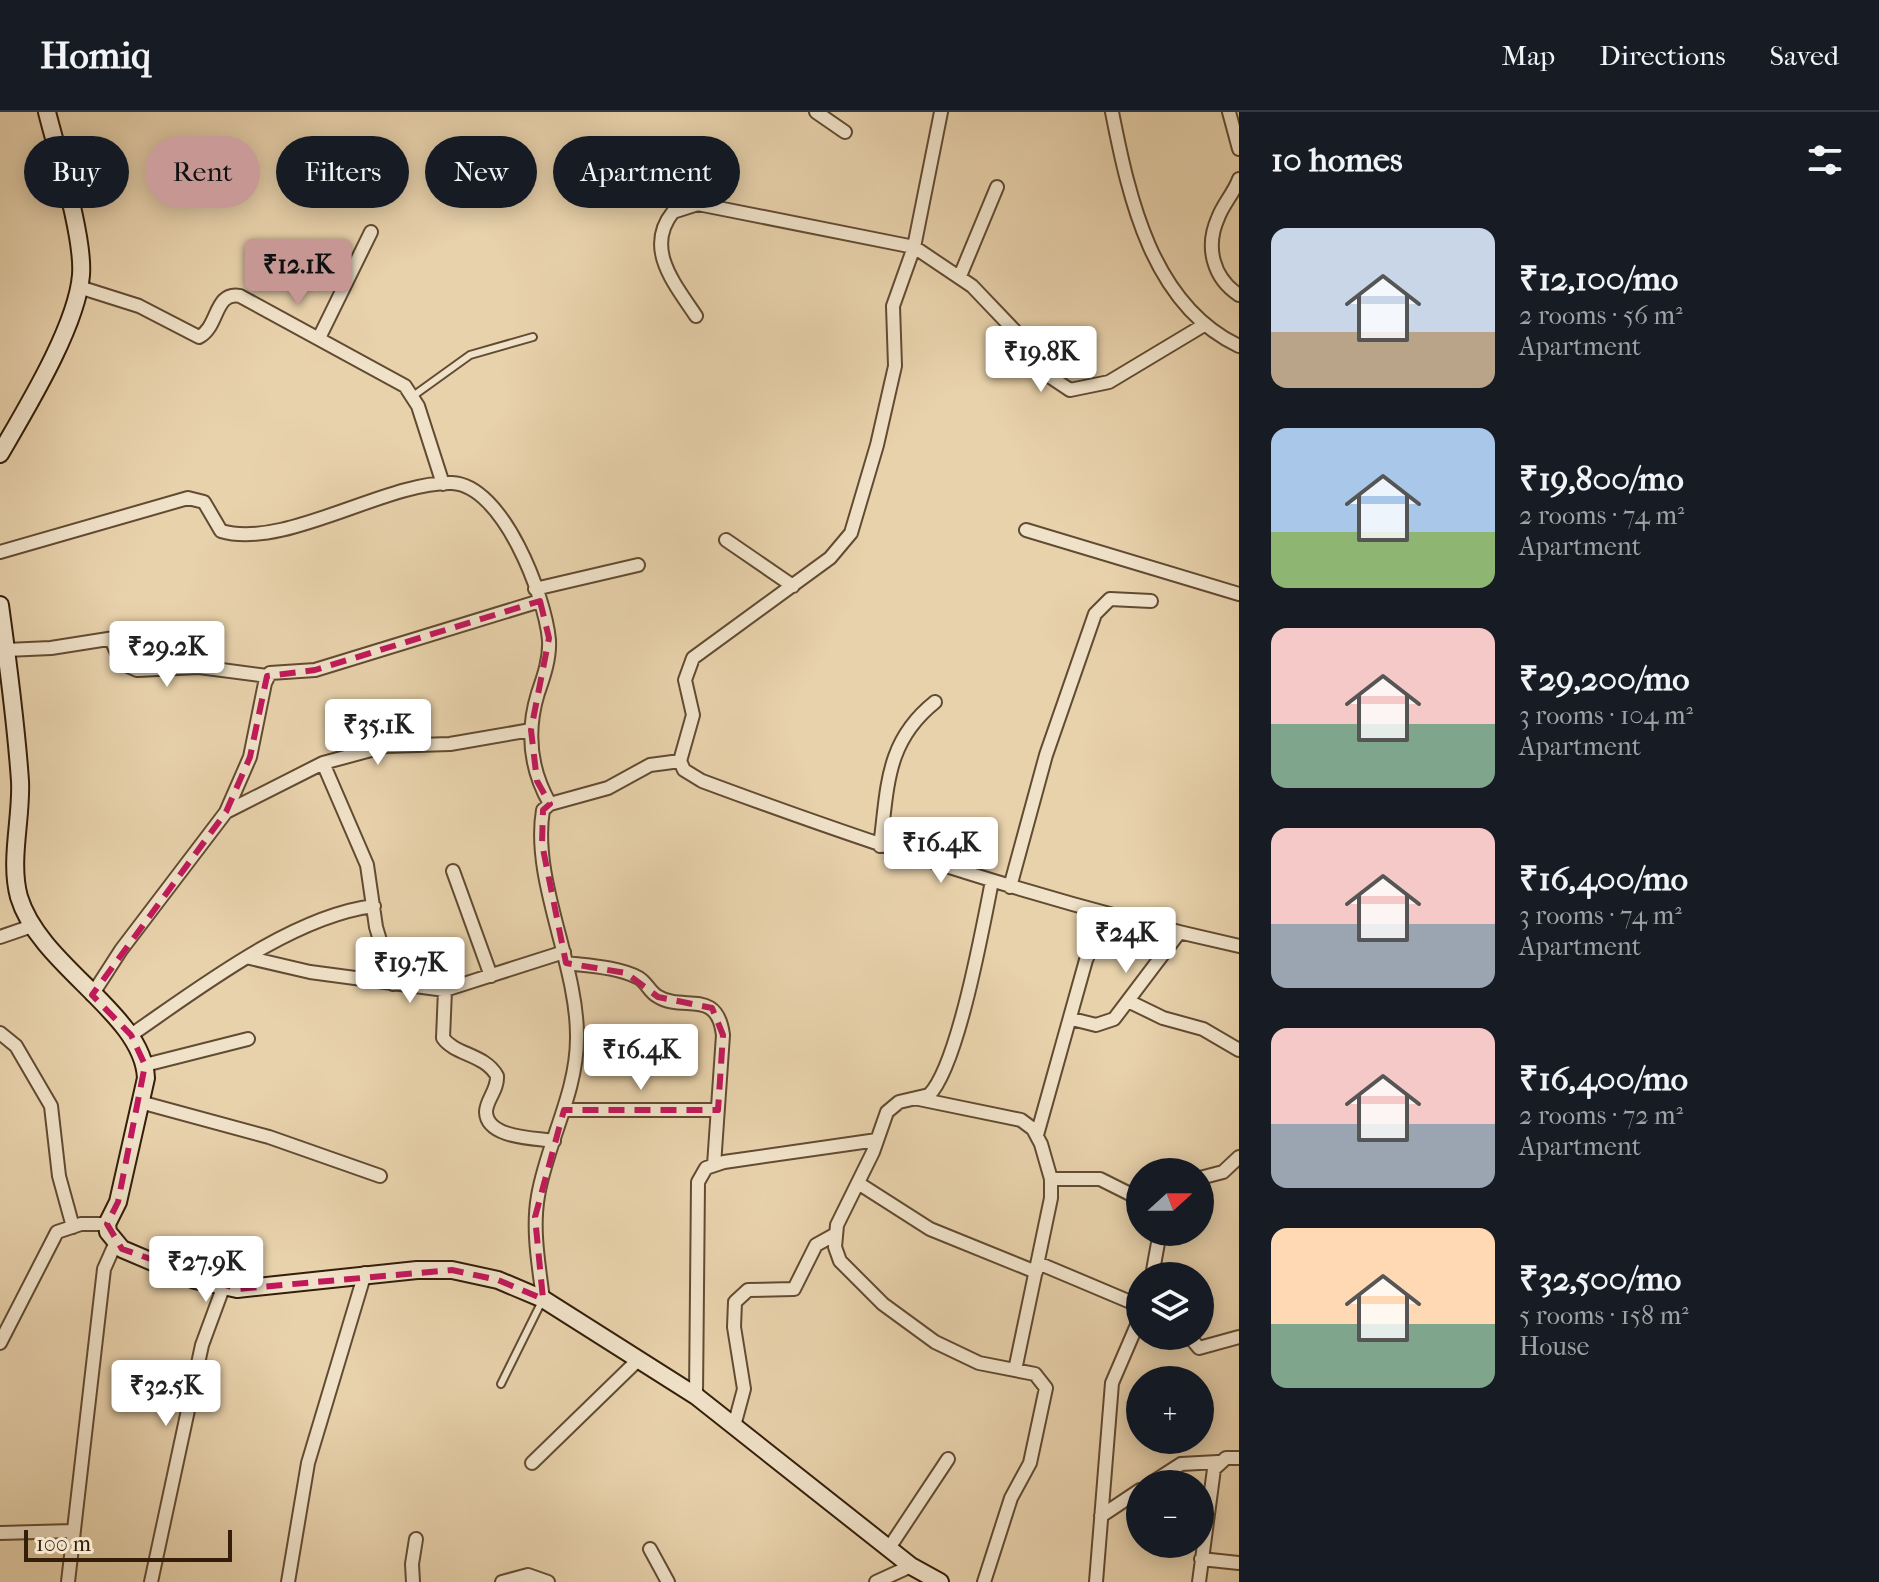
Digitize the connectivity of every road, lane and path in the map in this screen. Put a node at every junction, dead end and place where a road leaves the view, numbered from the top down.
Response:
1 (47, 112) edge
2 (816, 112) edge
3 (941, 112) edge
4 (1112, 112) edge
5 (1229, 112) edge
6 (845, 132) dead end
7 (1239, 149) edge
8 (1239, 179) edge
9 (997, 187) dead end
10 (371, 232) dead end
11 (914, 247) junction
12 (960, 276) junction
13 (79, 287) junction
14 (1239, 295) edge
15 (696, 316) dead end
16 (1204, 325) junction
17 (533, 337) dead end
18 (319, 338) junction
19 (1239, 346) edge
20 (413, 396) junction
21 (0, 454) edge
22 (443, 484) junction
23 (1026, 530) dead end
24 (726, 540) dead end
25 (0, 552) edge
26 (638, 565) dead end
27 (793, 586) junction
28 (1239, 594) edge
29 (537, 595) junction
30 (1151, 601) dead end
31 (0, 605) edge
32 (165, 630) dead end
33 (111, 639) junction
34 (6, 650) junction
35 (267, 676) junction
36 (935, 702) dead end
37 (6, 716) edge
38 (531, 730) junction
39 (680, 761) junction
40 (323, 763) junction
41 (550, 804) junction
42 (226, 812) junction
43 (880, 846) junction
44 (453, 871) dead end
45 (992, 881) junction
46 (1010, 887) junction
47 (374, 906) junction
48 (1106, 916) junction
49 (32, 926) junction
50 (1179, 933) junction
51 (0, 937) edge
52 (1239, 946) edge
53 (250, 958) junction
54 (565, 958) junction
55 (491, 976) junction
56 (393, 984) junction
57 (445, 990) junction
58 (92, 995) junction
59 (1128, 1001) junction
60 (1072, 1019) junction
61 (0, 1033) edge
62 (131, 1035) junction
63 (248, 1039) dead end
64 (1239, 1050) edge
65 (145, 1065) junction
66 (919, 1099) junction
67 (140, 1102) junction
68 (564, 1110) junction
69 (718, 1110) junction
70 (1037, 1135) junction
71 (877, 1140) junction
72 (554, 1141) junction
73 (1239, 1157) edge
74 (714, 1165) junction
75 (1214, 1174) edge
76 (380, 1176) dead end
77 (1051, 1179) junction
78 (858, 1183) junction
79 (1126, 1192) edge
80 (107, 1224) junction
81 (73, 1227) junction
82 (834, 1235) junction
83 (116, 1242) junction
84 (1037, 1268) junction
85 (365, 1273) junction
86 (223, 1288) junction
87 (543, 1299) junction
88 (1126, 1301) edge
89 (1239, 1337) edge
90 (0, 1343) edge
91 (1214, 1344) edge
92 (1126, 1350) edge
93 (638, 1360) junction
94 (1015, 1370) junction
95 (501, 1384) dead end
96 (696, 1396) junction
97 (734, 1426) junction
98 (1239, 1458) edge
99 (948, 1459) dead end
100 (1218, 1462) junction
101 (532, 1463) dead end
102 (1172, 1470) edge
103 (1126, 1499) edge
104 (1101, 1516) junction
105 (73, 1531) junction
106 (0, 1533) edge
107 (416, 1539) dead end
108 (889, 1548) junction
109 (650, 1549) dead end
110 (1201, 1559) junction
111 (1239, 1563) edge
112 (911, 1566) junction
113 (68, 1582) edge
114 (151, 1582) edge
115 (288, 1582) edge
116 (413, 1582) edge
117 (502, 1582) edge
118 (548, 1582) edge
119 (668, 1582) edge
120 (876, 1582) edge
121 (940, 1582) edge
122 (984, 1582) edge
123 (1096, 1582) edge
124 (1199, 1582) edge

1 - 13 street
2 - 6 street
3 - 11 street
4 - 16 street
5 - 7 street
8 - 14 street
9 - 12 street
10 - 18 street
11 - 12 street
11 - 15 street
11 - 27 street
12 - 16 street
13 - 18 street
13 - 21 street
16 - 19 street
17 - 20 lane
18 - 20 street
20 - 22 street
22 - 25 street
22 - 29 street
23 - 28 street
24 - 27 street
26 - 29 street
27 - 39 street
29 - 35 street
29 - 38 street
30 - 46 street
31 - 34 street
32 - 33 street
33 - 34 street
33 - 35 street
34 - 37 street
35 - 42 street
36 - 43 street
37 - 49 street
38 - 40 street
38 - 41 street
39 - 41 street
39 - 43 street
40 - 42 street
40 - 47 street
41 - 54 street
42 - 58 street
43 - 45 street
44 - 55 street
45 - 46 street
45 - 66 street
46 - 48 street
47 - 53 street
47 - 56 street
48 - 50 street
48 - 60 street
49 - 51 street
49 - 58 street
50 - 52 street
50 - 59 street
53 - 56 street
53 - 62 street
54 - 55 street
54 - 68 street
54 - 69 street
55 - 57 street
56 - 57 street
57 - 72 street
58 - 62 street
59 - 60 street
59 - 64 street
60 - 70 street
61 - 81 street
62 - 65 street
63 - 65 street
65 - 67 street
66 - 70 street
66 - 71 street
67 - 76 street
67 - 80 street
68 - 69 street
68 - 72 street
69 - 74 street
70 - 77 street
71 - 74 street
71 - 78 street
72 - 87 street
73 - 75 street
74 - 96 street
77 - 79 street
77 - 84 street
78 - 82 street
78 - 84 street
80 - 81 street
80 - 83 street
81 - 90 street
82 - 94 street
82 - 97 street
83 - 86 street
83 - 105 street
84 - 88 street
84 - 94 street
85 - 86 street
85 - 87 street
85 - 115 street
86 - 114 street
87 - 93 street
87 - 95 lane
89 - 91 street
92 - 104 street
93 - 96 street
93 - 101 street
94 - 122 street
96 - 97 street
97 - 108 street
98 - 100 street
99 - 108 street
100 - 102 street
100 - 110 street
103 - 104 street
104 - 123 street
105 - 106 street
105 - 113 street
107 - 116 street
108 - 112 street
109 - 119 street
110 - 111 street
110 - 124 street
112 - 120 street
112 - 121 street
117 - 118 street

